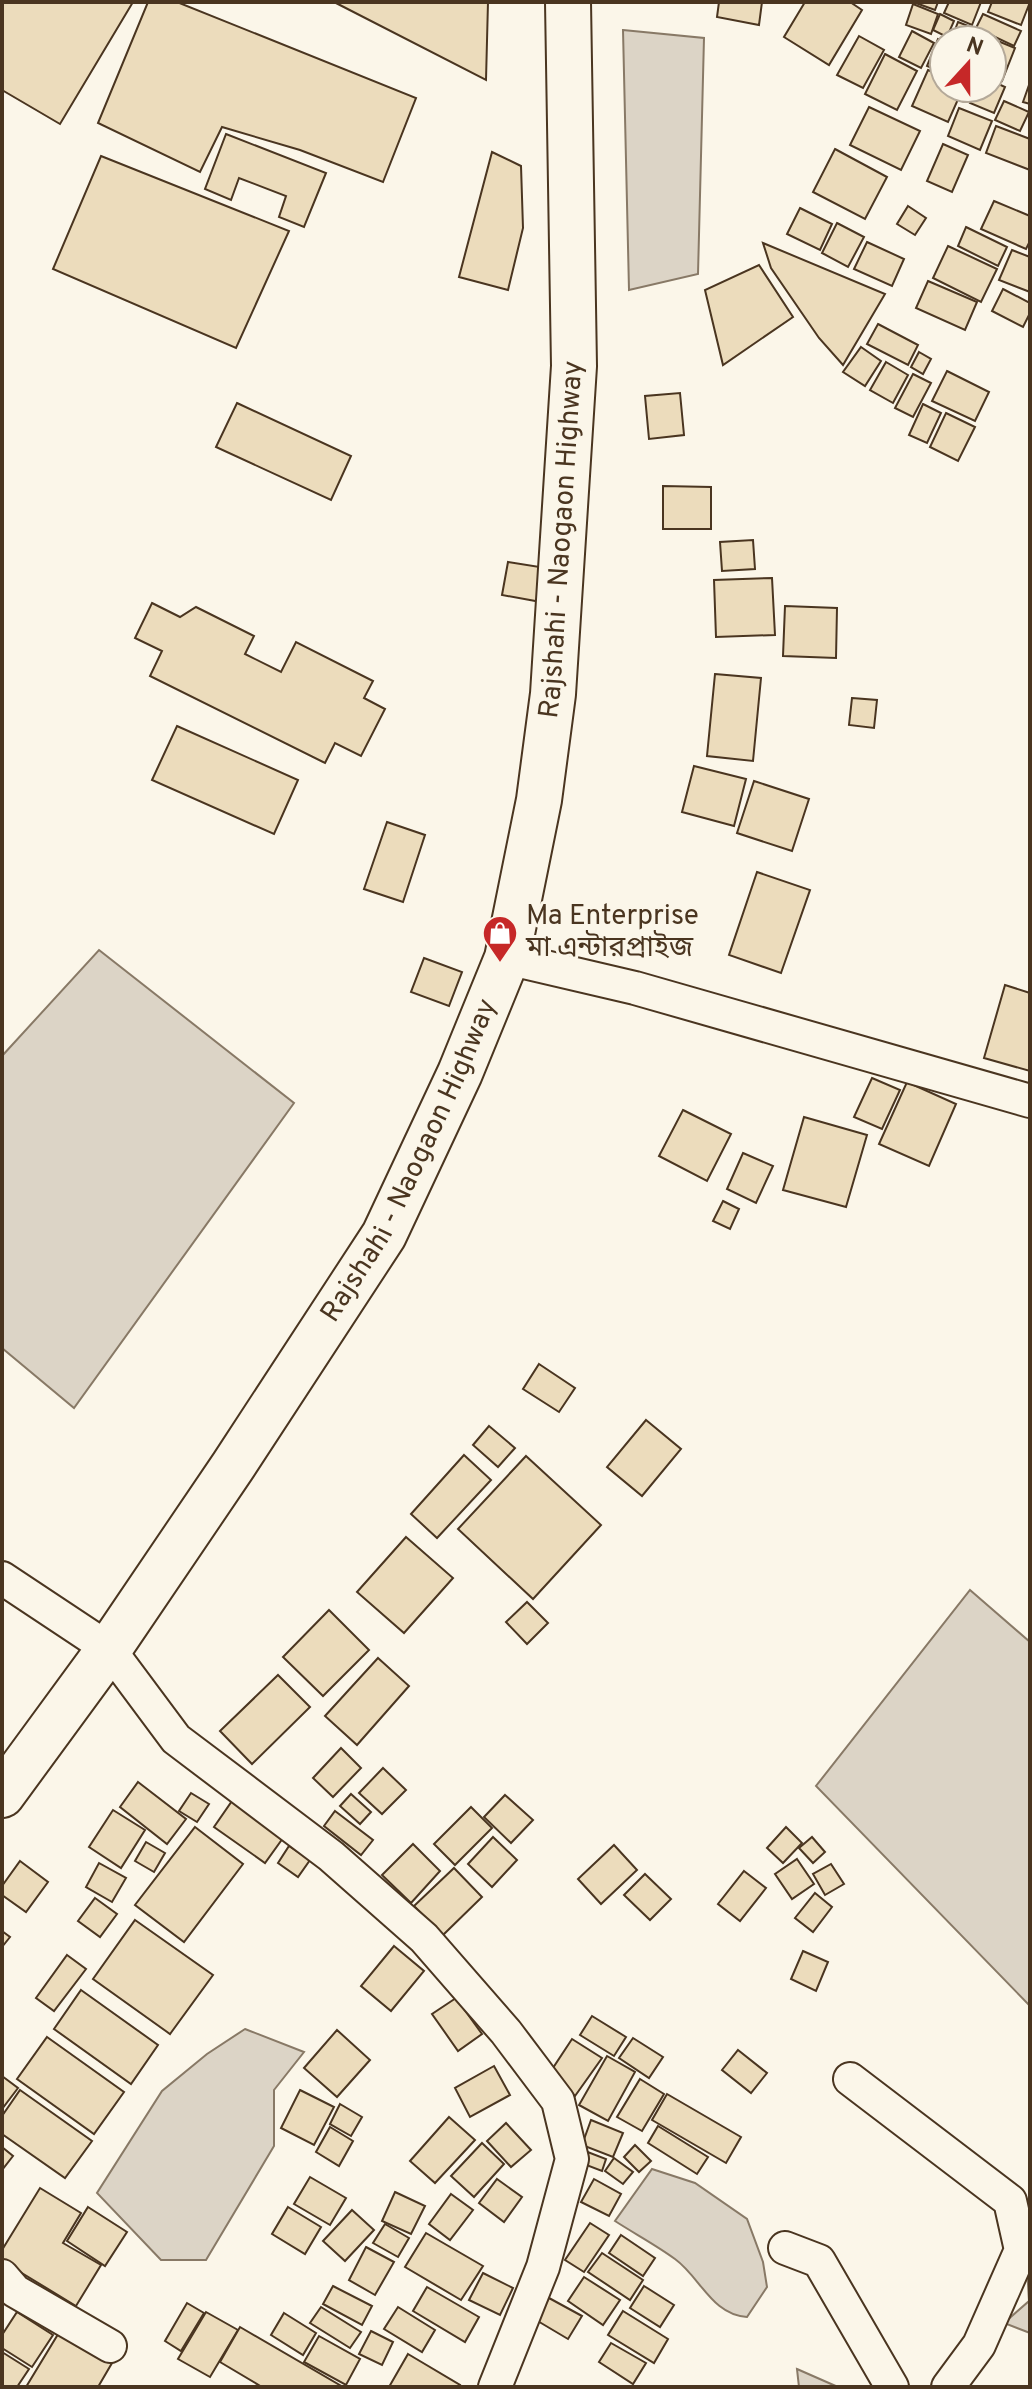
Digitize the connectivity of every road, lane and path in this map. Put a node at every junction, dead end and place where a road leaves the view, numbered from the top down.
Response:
1 (568, 2) edge
2 (507, 958) junction
3 (1030, 1101) edge
4 (2, 1578) edge
5 (109, 1649) junction
6 (2, 1795) edge
7 (850, 2079) dead end
8 (785, 2248) dead end
9 (2, 2276) edge
10 (110, 2346) dead end
11 (495, 2387) edge
12 (892, 2387) edge
13 (948, 2387) edge

1 - 2 main road, Rajshahi - Naogaon Highway
2 - 3 street
2 - 5 main road, Rajshahi - Naogaon Highway
4 - 5 street
5 - 6 main road, Rajshahi - Naogaon Highway
5 - 11 street
7 - 13 street
8 - 12 street
9 - 10 street

